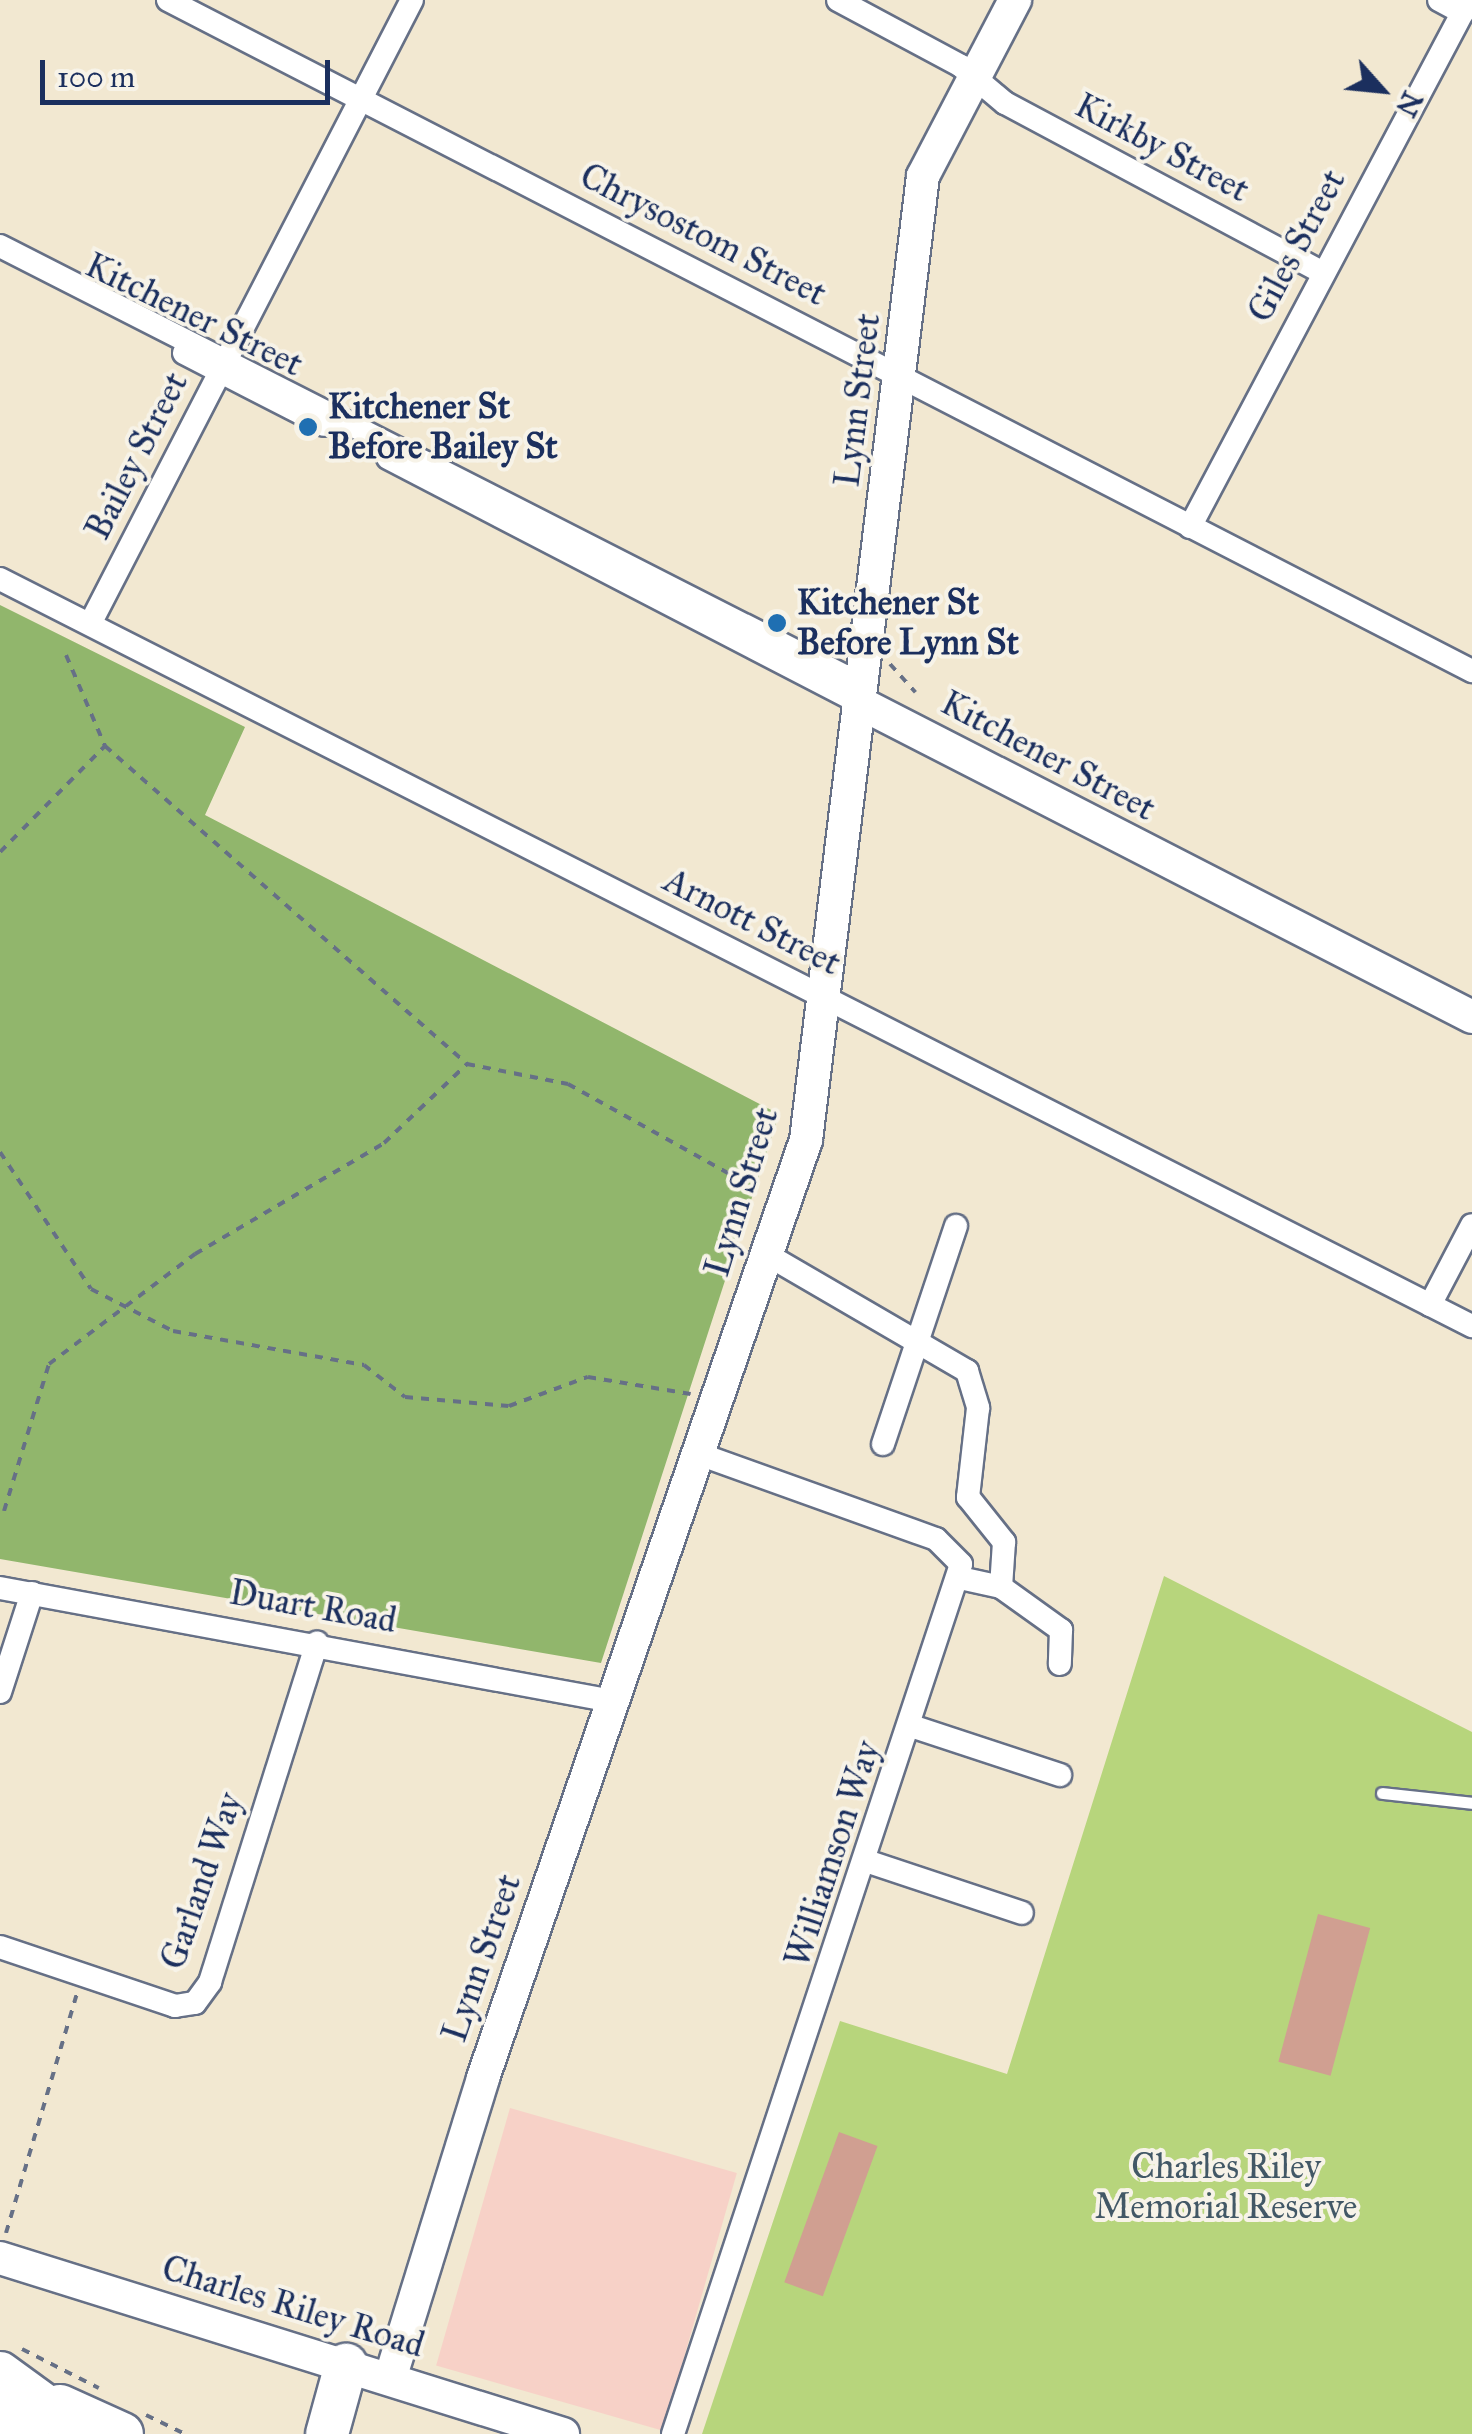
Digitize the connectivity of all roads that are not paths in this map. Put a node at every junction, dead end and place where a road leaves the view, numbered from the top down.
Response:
1 (168, 0) edge
2 (412, 0) edge
3 (838, 0) edge
4 (1015, 0) edge
5 (1439, 0) edge
6 (1466, 6) edge
7 (975, 78) junction
8 (361, 99) junction
9 (0, 246) edge
10 (0, 262) edge
11 (1321, 272) junction
12 (224, 364) junction
13 (902, 376) junction
14 (1190, 527) junction
15 (0, 579) edge
16 (90, 624) junction
17 (1472, 671) edge
18 (861, 694) junction
19 (825, 999) junction
20 (1472, 999) edge
21 (1472, 1016) edge
22 (956, 1226) dead end
23 (1472, 1226) edge
24 (766, 1254) junction
25 (1430, 1305) junction
26 (1472, 1326) edge
27 (920, 1336) junction
28 (883, 1444) dead end
29 (701, 1455) junction
30 (960, 1578) junction
31 (1001, 1587) junction
32 (0, 1588) edge
33 (32, 1594) junction
34 (317, 1642) junction
35 (1060, 1664) dead end
36 (0, 1692) edge
37 (612, 1701) junction
38 (911, 1726) junction
39 (1060, 1774) dead end
40 (1382, 1793) dead end
41 (1472, 1803) edge
42 (869, 1862) junction
43 (1022, 1913) dead end
44 (0, 1947) edge
45 (0, 2255) edge
46 (346, 2365) junction
47 (390, 2379) junction
48 (9, 2394) edge
49 (495, 2422) edge
50 (28, 2434) edge
51 (84, 2434) edge
52 (122, 2434) edge
53 (327, 2434) edge
54 (563, 2434) edge
55 (673, 2434) edge

1 - 8 street, Chrysostom Street
2 - 8 street, Bailey Street
3 - 7 street, Kirkby Street
4 - 7 street, Lynn Street
5 - 6 street
6 - 11 street, Giles Street
7 - 11 street, Kirkby Street
7 - 13 street, Lynn Street
8 - 12 street, Bailey Street
8 - 13 street, Chrysostom Street
9 - 12 street, Kitchener Street
10 - 12 street, Kitchener Street
11 - 14 street, Giles Street
12 - 16 street, Bailey Street
12 - 18 street, Kitchener Street
13 - 14 street, Chrysostom Street
13 - 18 street, Lynn Street
14 - 17 street, Chrysostom Street
15 - 16 street, Arnott Street
16 - 19 street, Arnott Street
18 - 19 street, Lynn Street
18 - 20 street, Kitchener Street
18 - 21 street, Kitchener Street
19 - 24 street, Lynn Street
19 - 25 street, Arnott Street
22 - 27 street
23 - 25 street
24 - 27 street
24 - 29 street, Lynn Street
25 - 26 street, Arnott Street
27 - 28 street
27 - 31 street
29 - 30 street
29 - 37 street, Lynn Street
30 - 31 street
30 - 38 street, Williamson Way
31 - 35 street
32 - 33 street, Duart Road
33 - 34 street, Duart Road
33 - 36 street
34 - 37 street, Duart Road
34 - 44 street, Garland Way
37 - 47 street, Lynn Street
38 - 39 street
38 - 42 street, Williamson Way
40 - 41 lane
42 - 43 street
42 - 55 street, Williamson Way
45 - 46 street, Charles Riley Road
46 - 47 street, Charles Riley Road
46 - 53 highway
47 - 49 street, Charles Riley Road
48 - 50 highway
48 - 51 highway
48 - 52 highway
49 - 54 street, Charles Riley Road

